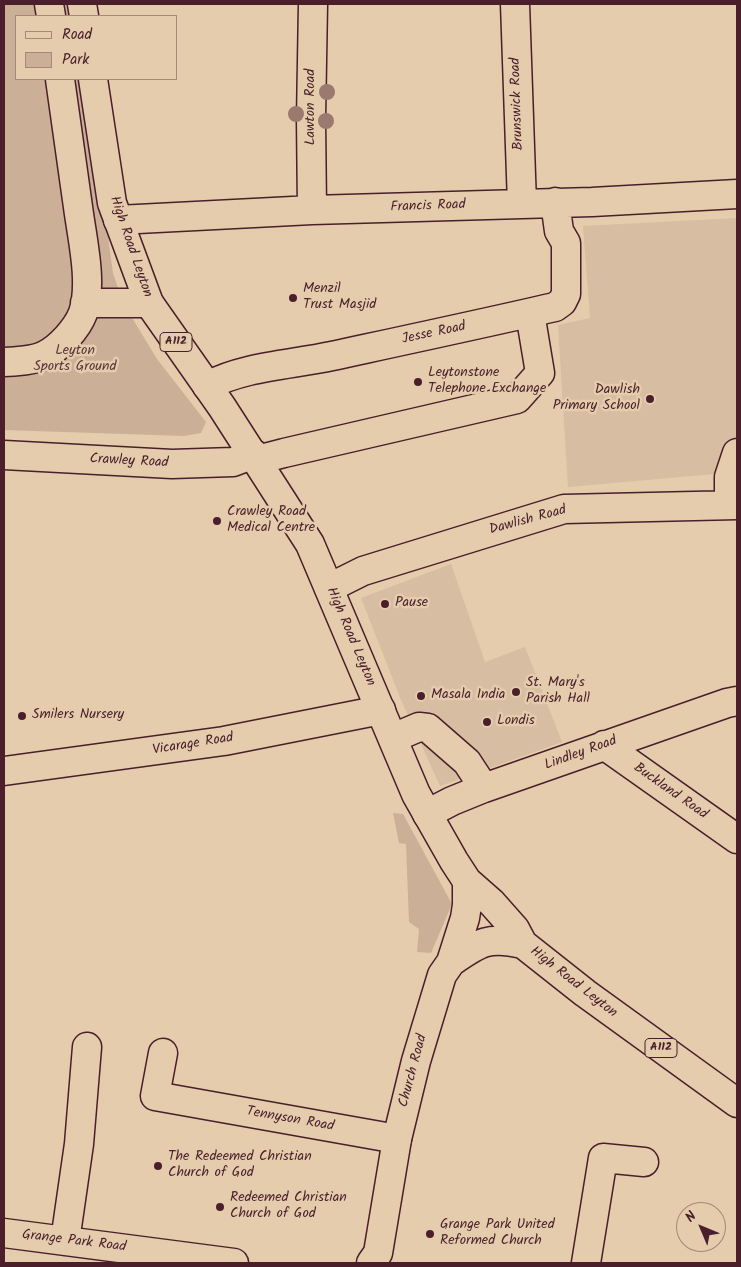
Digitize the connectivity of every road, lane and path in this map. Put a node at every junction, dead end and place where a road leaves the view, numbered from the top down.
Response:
1 (313, 4) edge
2 (515, 4) edge
3 (60, 80) edge
4 (93, 80) edge
5 (737, 194) edge
6 (556, 202) junction
7 (522, 204) junction
8 (312, 210) junction
9 (118, 220) junction
10 (85, 303) junction
11 (149, 303) junction
12 (530, 313) junction
13 (4, 362) edge
14 (207, 386) junction
15 (737, 453) edge
16 (4, 455) edge
17 (255, 457) junction
18 (733, 505) edge
19 (329, 588) junction
20 (737, 701) edge
21 (381, 710) junction
22 (393, 738) junction
23 (604, 745) junction
24 (4, 771) edge
25 (484, 788) junction
26 (427, 814) junction
27 (737, 839) edge
28 (467, 882) junction
29 (524, 944) junction
30 (451, 962) junction
31 (87, 1047) dead end
32 (163, 1053) dead end
33 (737, 1103) edge
34 (397, 1139) junction
35 (644, 1162) dead end
36 (4, 1234) edge
37 (65, 1241) junction
38 (378, 1260) edge
39 (234, 1263) edge
40 (586, 1263) edge

1 - 8 street, Lawton Road
2 - 7 street, Brunswick Road
3 - 10 street
4 - 9 street, High Road Leyton / A112
5 - 6 street, Francis Road
6 - 7 street, Francis Road
6 - 12 street, Jesse Road
7 - 8 street, Francis Road
8 - 9 street, Francis Road
9 - 11 street, High Road Leyton / A112
10 - 11 street
10 - 13 street
11 - 14 street, High Road Leyton / A112
12 - 14 street, Jesse Road
12 - 17 street, Crawley Road
14 - 17 street, High Road Leyton / A112
15 - 18 street
16 - 17 street, Crawley Road
17 - 19 street, High Road Leyton / A112
18 - 19 street, Dawlish Road
19 - 21 street, High Road Leyton / A112
20 - 23 street, Lindley Road
21 - 22 street, High Road Leyton / A112
21 - 24 street, Vicarage Road
22 - 25 street
22 - 26 street, High Road Leyton / A112
23 - 25 street, Lindley Road
23 - 27 street, Buckland Road
25 - 26 street, Lindley Road
26 - 28 street, High Road Leyton / A112
28 - 29 street, High Road Leyton / A112
28 - 30 street, Church Road
29 - 30 street
29 - 33 street, High Road Leyton / A112
30 - 34 street, Church Road
31 - 37 street
32 - 34 street, Tennyson Road
34 - 38 street, Church Road
35 - 40 street
36 - 37 street, Grange Park Road
37 - 39 street, Grange Park Road

